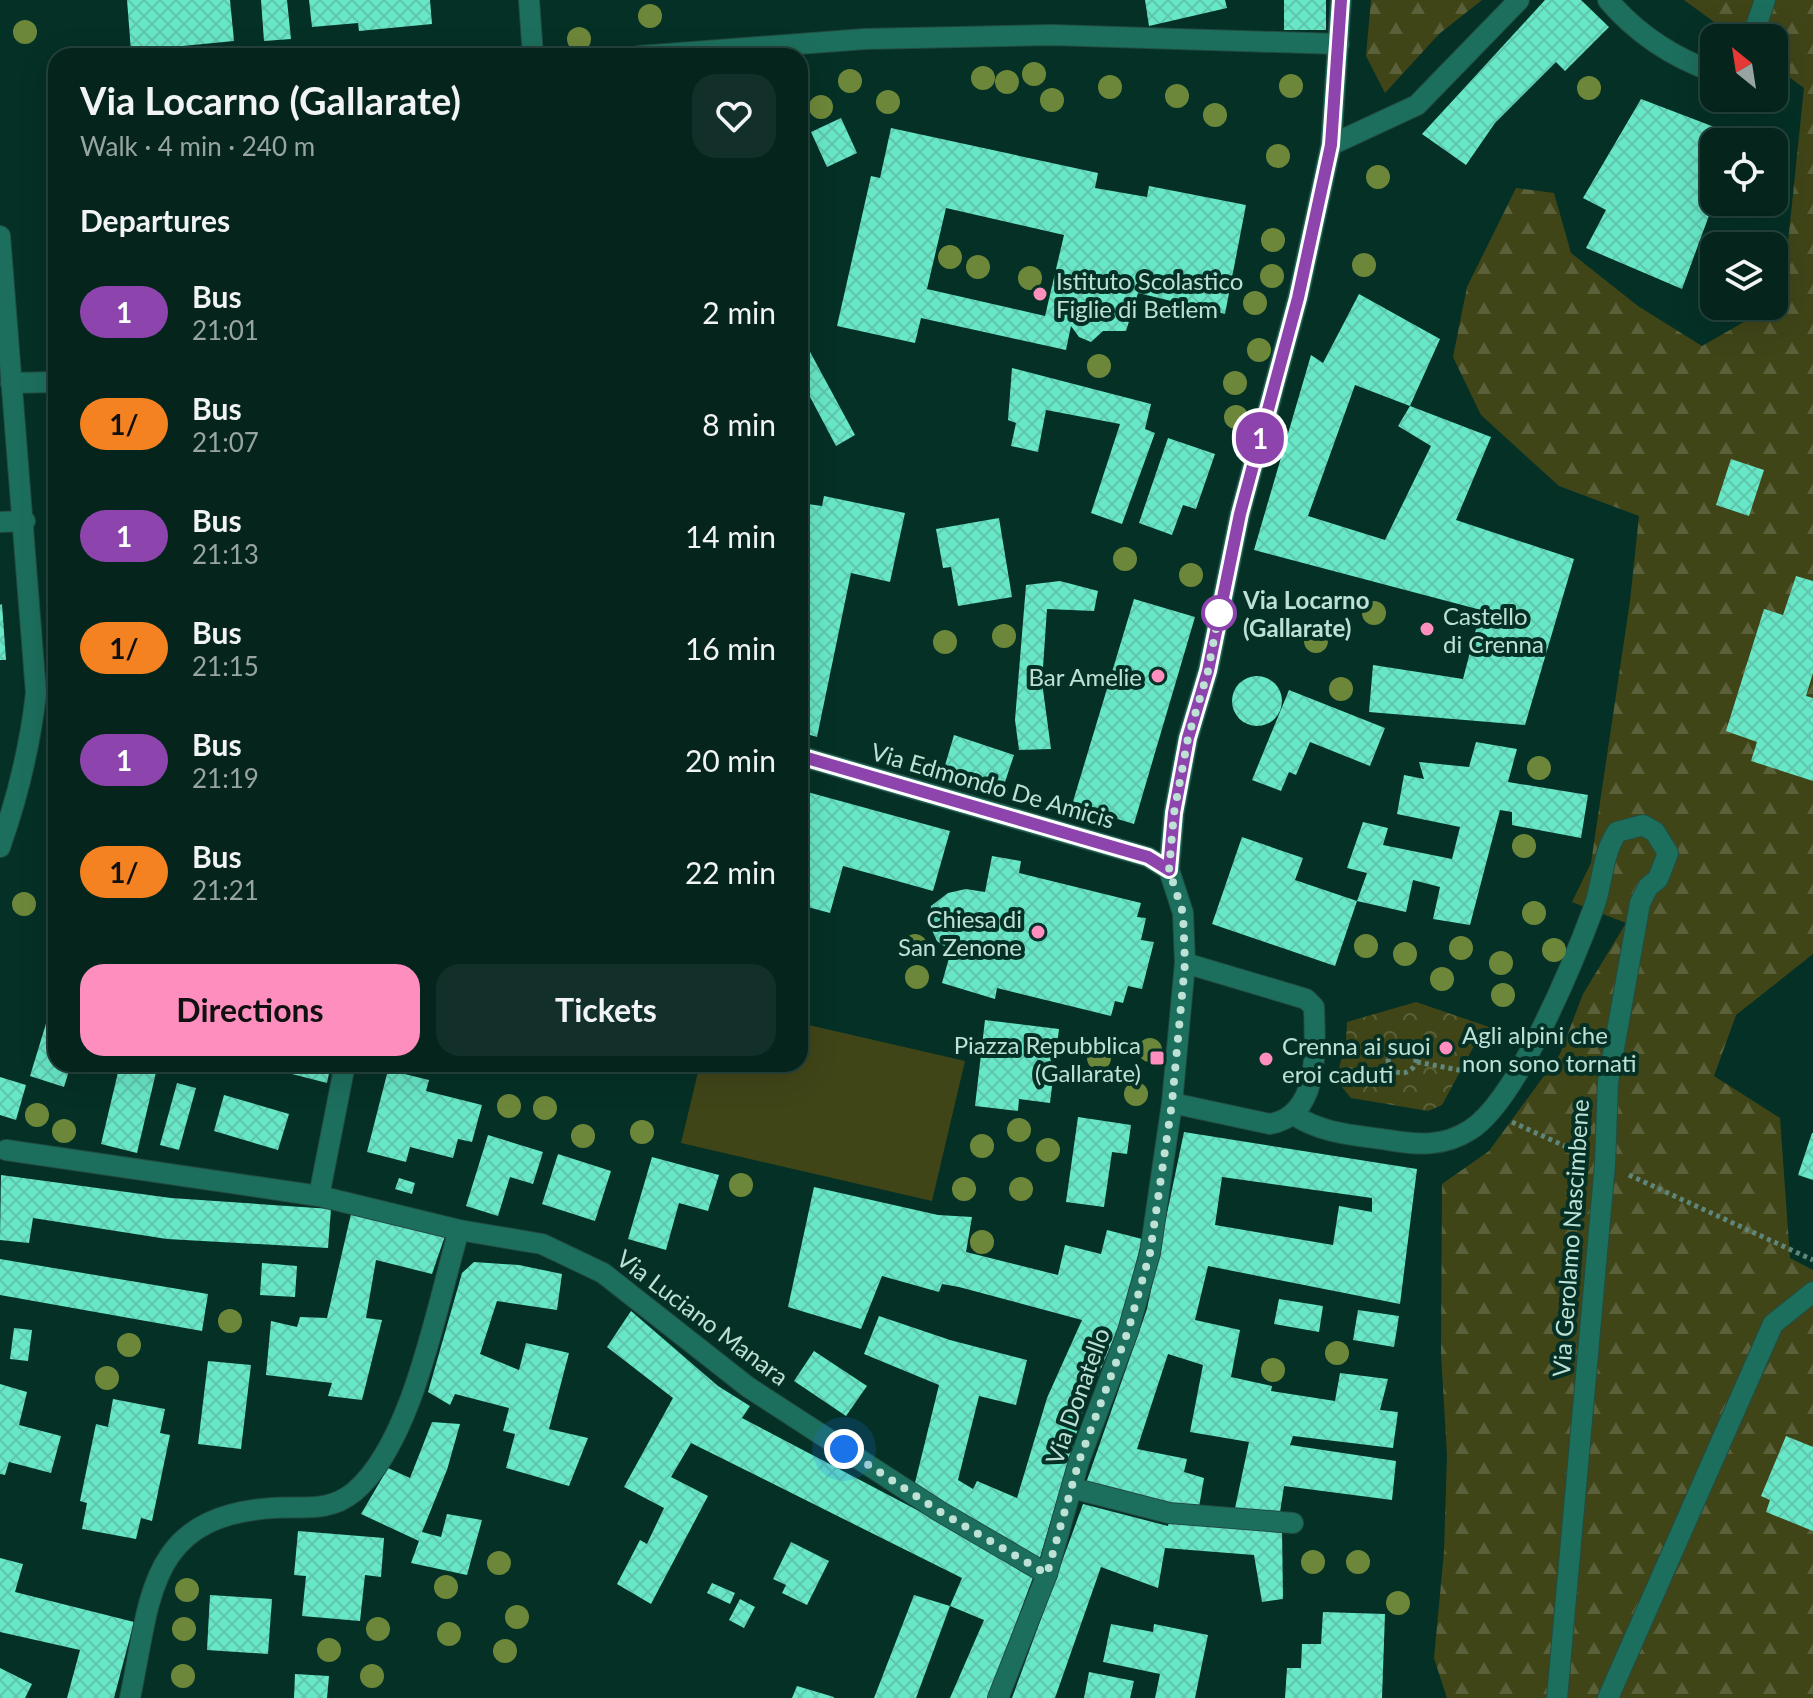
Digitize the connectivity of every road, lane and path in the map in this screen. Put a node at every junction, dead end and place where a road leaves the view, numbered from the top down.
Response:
1 (529, 0) edge
2 (1341, 0) edge
3 (1519, 0) edge
4 (1608, 0) edge
5 (1765, 0) edge
6 (1757, 24) edge
7 (1339, 44) junction
8 (532, 48) edge
9 (746, 48) edge
10 (1700, 67) edge
11 (1331, 145) junction
12 (0, 236) edge
13 (48, 382) edge
14 (11, 383) junction
15 (25, 521) junction
16 (0, 522) edge
17 (808, 758) edge
18 (0, 847) edge
19 (1169, 870) junction
20 (1185, 963) junction
21 (1314, 1048) junction
22 (1388, 1056) junction
23 (1417, 1062) junction
24 (343, 1072) edge
25 (1475, 1073) dead end
26 (1172, 1103) junction
27 (1491, 1112) junction
28 (1294, 1115) junction
29 (6, 1150) dead end
30 (1605, 1164) junction
31 (319, 1196) junction
32 (459, 1230) junction
33 (1813, 1260) edge
34 (1813, 1292) edge
35 (1072, 1488) junction
36 (1293, 1523) dead end
37 (1047, 1574) junction
38 (130, 1698) edge
39 (998, 1698) edge
40 (1557, 1698) edge
41 (1608, 1698) edge

1 - 8 street
2 - 7 street
3 - 11 street
4 - 10 street
5 - 6 street
7 - 9 street
7 - 11 street
11 - 19 street
12 - 14 street
13 - 14 street
14 - 15 street
15 - 16 street
15 - 18 street
17 - 19 street, Via Edmondo De Amicis
19 - 20 street, Via Donatello
20 - 21 street
20 - 26 street, Via Donatello
21 - 22 path
21 - 28 street
22 - 23 path
22 - 23 path
23 - 25 path
24 - 31 street
26 - 28 street
26 - 35 street, Via Donatello
27 - 28 street, Via Gerolamo Nascimbene
27 - 30 path
27 - 30 street, Via Gerolamo Nascimbene
29 - 31 street, Via Luciano Manara
30 - 33 path
30 - 40 street, Via Gerolamo Nascimbene
31 - 32 street, Via Luciano Manara
32 - 37 street, Via Luciano Manara
32 - 38 street
34 - 41 street
35 - 36 street
35 - 37 street, Via Donatello
37 - 39 street, Via Donatello

